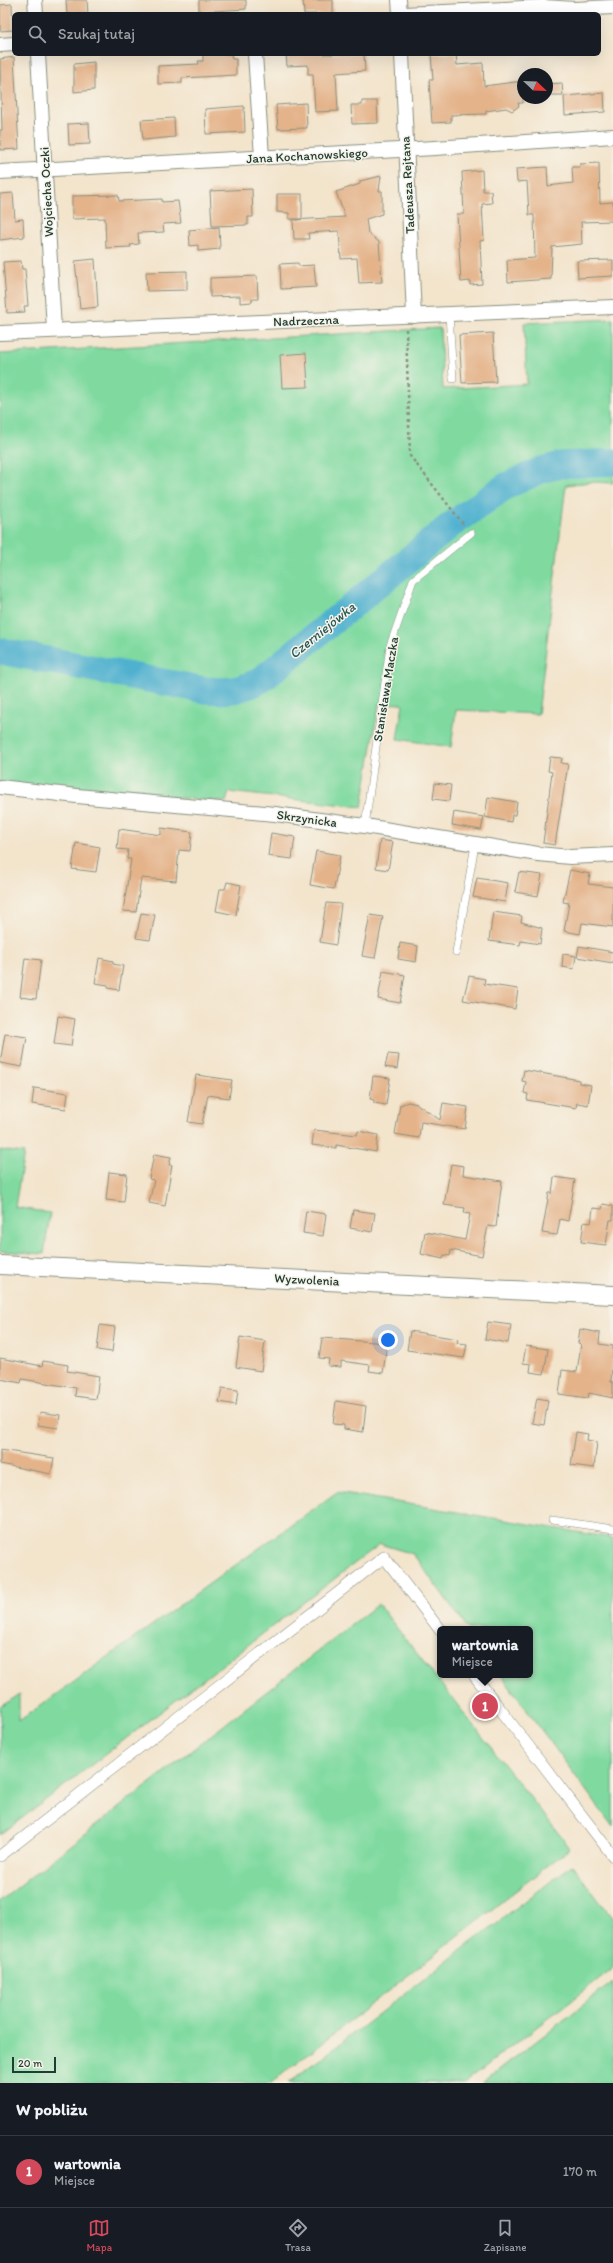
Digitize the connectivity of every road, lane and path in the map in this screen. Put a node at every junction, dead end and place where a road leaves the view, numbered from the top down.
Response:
1 (36, 0) edge
2 (399, 0) edge
3 (613, 7) edge
4 (36, 12) edge
5 (400, 12) edge
6 (444, 12) edge
7 (12, 44) edge
8 (0, 45) edge
9 (38, 56) edge
10 (255, 56) edge
11 (402, 56) edge
12 (613, 136) edge
13 (405, 150) junction
14 (262, 156) junction
15 (45, 169) junction
16 (0, 172) edge
17 (613, 307) edge
18 (449, 314) junction
19 (410, 316) junction
20 (54, 330) junction
21 (0, 333) edge
22 (453, 379) dead end
23 (471, 533) joint
24 (0, 787) edge
25 (365, 826) junction
26 (475, 845) junction
27 (613, 855) edge
28 (456, 952) dead end
29 (0, 1265) edge
30 (613, 1295) edge
31 (552, 1520) dead end
32 (613, 1529) edge
33 (437, 1626) edge
34 (476, 1678) edge
35 (0, 1856) edge
36 (613, 1856) edge

1 - 4 street
2 - 5 street
3 - 6 street
7 - 8 street
9 - 15 street, Wojciecha Oczki
10 - 14 street
11 - 13 street, Tadeusza Rejtana
12 - 13 street, Jana Kochanowskiego
13 - 14 street, Jana Kochanowskiego
13 - 19 street, Tadeusza Rejtana
14 - 15 street, Jana Kochanowskiego
15 - 16 street, Jana Kochanowskiego
15 - 20 street, Wojciecha Oczki
17 - 18 street, Nadrzeczna
18 - 19 street, Nadrzeczna
18 - 22 lane
19 - 20 street, Nadrzeczna
19 - 23 path
20 - 21 street, Nadrzeczna
23 - 25 lane, Stanisława Maczka
24 - 25 street, Skrzynicka
25 - 26 street, Skrzynicka
26 - 27 street, Skrzynicka
26 - 28 lane
29 - 30 street, Wyzwolenia
31 - 32 lane
33 - 35 street
34 - 36 street

